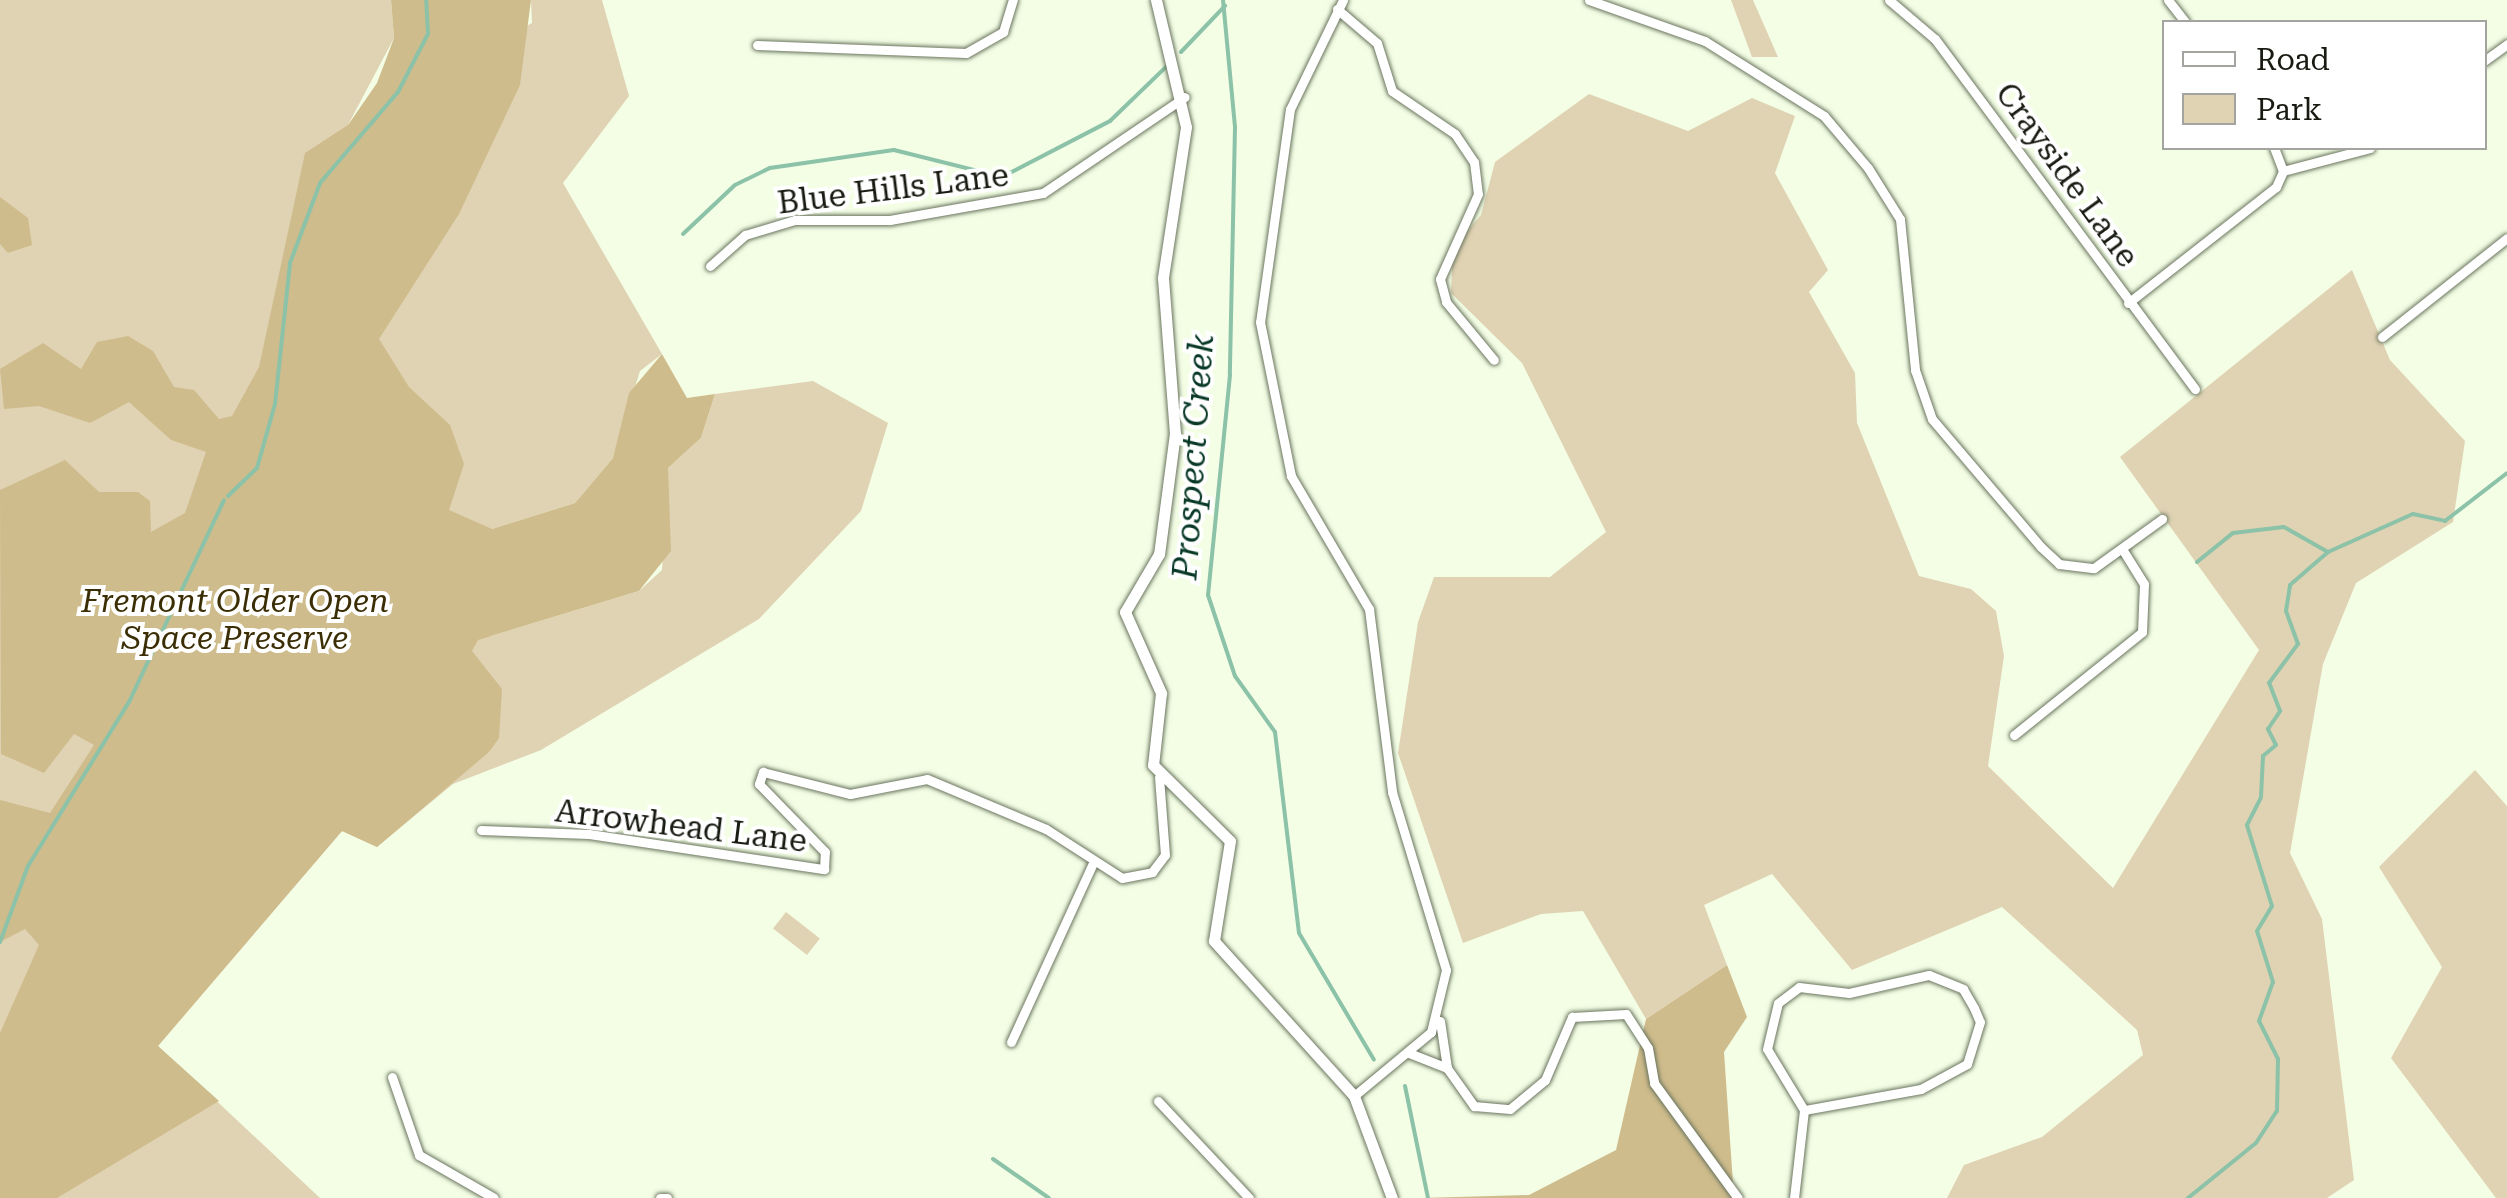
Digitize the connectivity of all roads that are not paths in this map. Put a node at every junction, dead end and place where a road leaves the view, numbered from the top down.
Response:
1 (1013, 0) edge
2 (1156, 0) edge
3 (1589, 0) edge
4 (1889, 0) edge
5 (2168, 0) edge
6 (1340, 5) edge
7 (2184, 20) edge
8 (758, 45) dead end
9 (1185, 98) junction
10 (2275, 150) edge
11 (2362, 150) edge
12 (2283, 171) junction
13 (2507, 238) edge
14 (710, 266) dead end
15 (2128, 302) junction
16 (2382, 338) dead end
17 (1494, 360) dead end
18 (2195, 389) dead end
19 (2162, 518) dead end
20 (2122, 551) junction
21 (2014, 735) dead end
22 (1160, 777) junction
23 (482, 830) dead end
24 (1092, 865) junction
25 (1440, 1018) junction
26 (1011, 1042) dead end
27 (1409, 1052) junction
28 (1447, 1068) junction
29 (392, 1077) dead end
30 (1354, 1096) junction
31 (1158, 1101) dead end
32 (1804, 1110) junction
33 (494, 1198) edge
34 (1250, 1198) edge
35 (1392, 1198) edge
36 (1738, 1198) edge
37 (1794, 1198) edge

1 - 8 street
2 - 9 street
3 - 20 street
4 - 15 street, Crayside Lane
5 - 7 street
6 - 17 street
6 - 25 street
9 - 14 street, Blue Hills Lane
9 - 22 street
10 - 12 street
11 - 12 street
12 - 15 street
13 - 16 street
15 - 18 street, Crayside Lane
19 - 20 street
20 - 21 street
22 - 24 street, Arrowhead Lane
22 - 30 street
23 - 24 street, Arrowhead Lane
24 - 26 street
25 - 27 street
25 - 28 street
27 - 28 street
27 - 30 street
28 - 36 street
29 - 33 street
30 - 35 street
31 - 34 street
32 - 32 street
32 - 37 street

